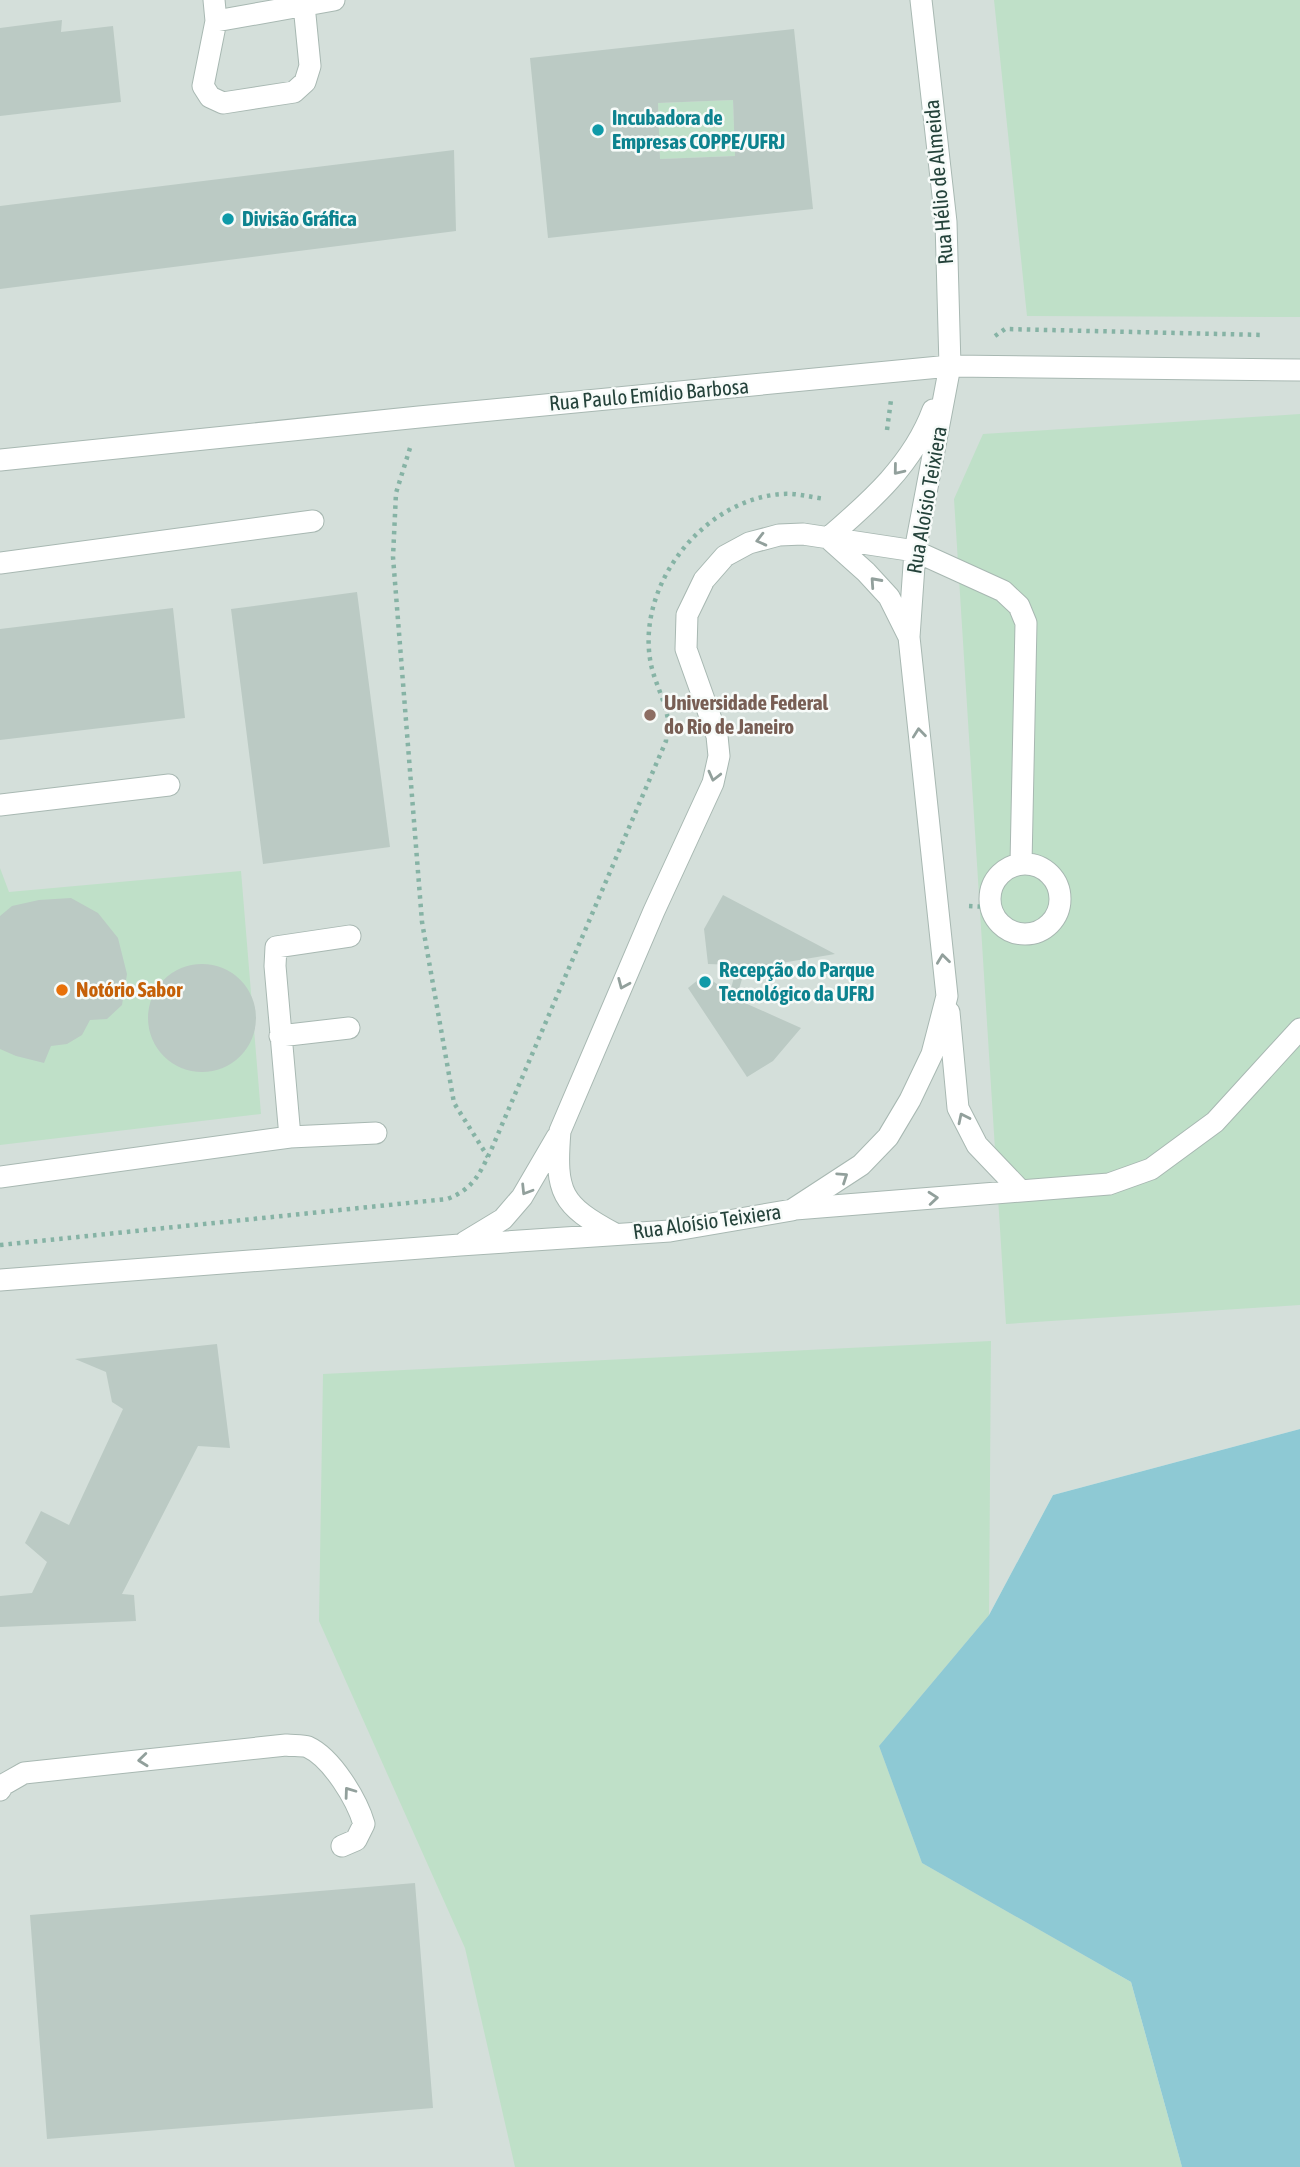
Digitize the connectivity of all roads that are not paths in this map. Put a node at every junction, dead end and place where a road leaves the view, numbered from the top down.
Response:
1 (334, 0) edge
2 (921, 0) edge
3 (304, 5) junction
4 (215, 11) edge
5 (950, 366) junction
6 (1300, 370) edge
7 (0, 460) edge
8 (313, 521) dead end
9 (828, 537) junction
10 (915, 551) junction
11 (0, 563) edge
12 (909, 637) junction
13 (169, 785) dead end
14 (0, 805) edge
15 (1021, 864) dead end
16 (350, 936) dead end
17 (947, 996) junction
18 (349, 1028) dead end
19 (1300, 1029) edge
20 (280, 1036) junction
21 (560, 1131) junction
22 (376, 1133) dead end
23 (290, 1137) junction
24 (0, 1177) edge
25 (1020, 1190) junction
26 (792, 1210) junction
27 (615, 1234) junction
28 (460, 1245) junction
29 (0, 1280) edge
30 (0, 1790) edge
31 (342, 1846) dead end

1 - 3 street
2 - 5 street, Rua Hélio de Almeida
3 - 4 street
3 - 4 street
5 - 6 street, Rua Paulo Emídio Barbosa
5 - 7 street, Rua Paulo Emídio Barbosa
5 -> 9 street, Rua Aloísio Teixiera
5 - 10 street, Rua Aloísio Teixiera
8 - 11 street
9 - 10 street
12 -> 9 street
9 -> 21 street, Rua Aloísio Teixiera
10 - 12 street, Rua Aloísio Teixiera
10 - 15 street
17 -> 12 street, Rua Aloísio Teixiera
13 - 14 street
16 - 20 street
25 -> 17 street
26 -> 17 street, Rua Aloísio Teixiera
18 - 20 street
19 - 25 street
20 - 23 street
21 - 27 street, Rua Aloísio Teixiera
21 -> 28 street
22 - 23 street
23 - 24 street
26 -> 25 street
26 - 27 street, Rua Aloísio Teixiera
27 - 28 street
28 - 29 street
31 -> 30 street

